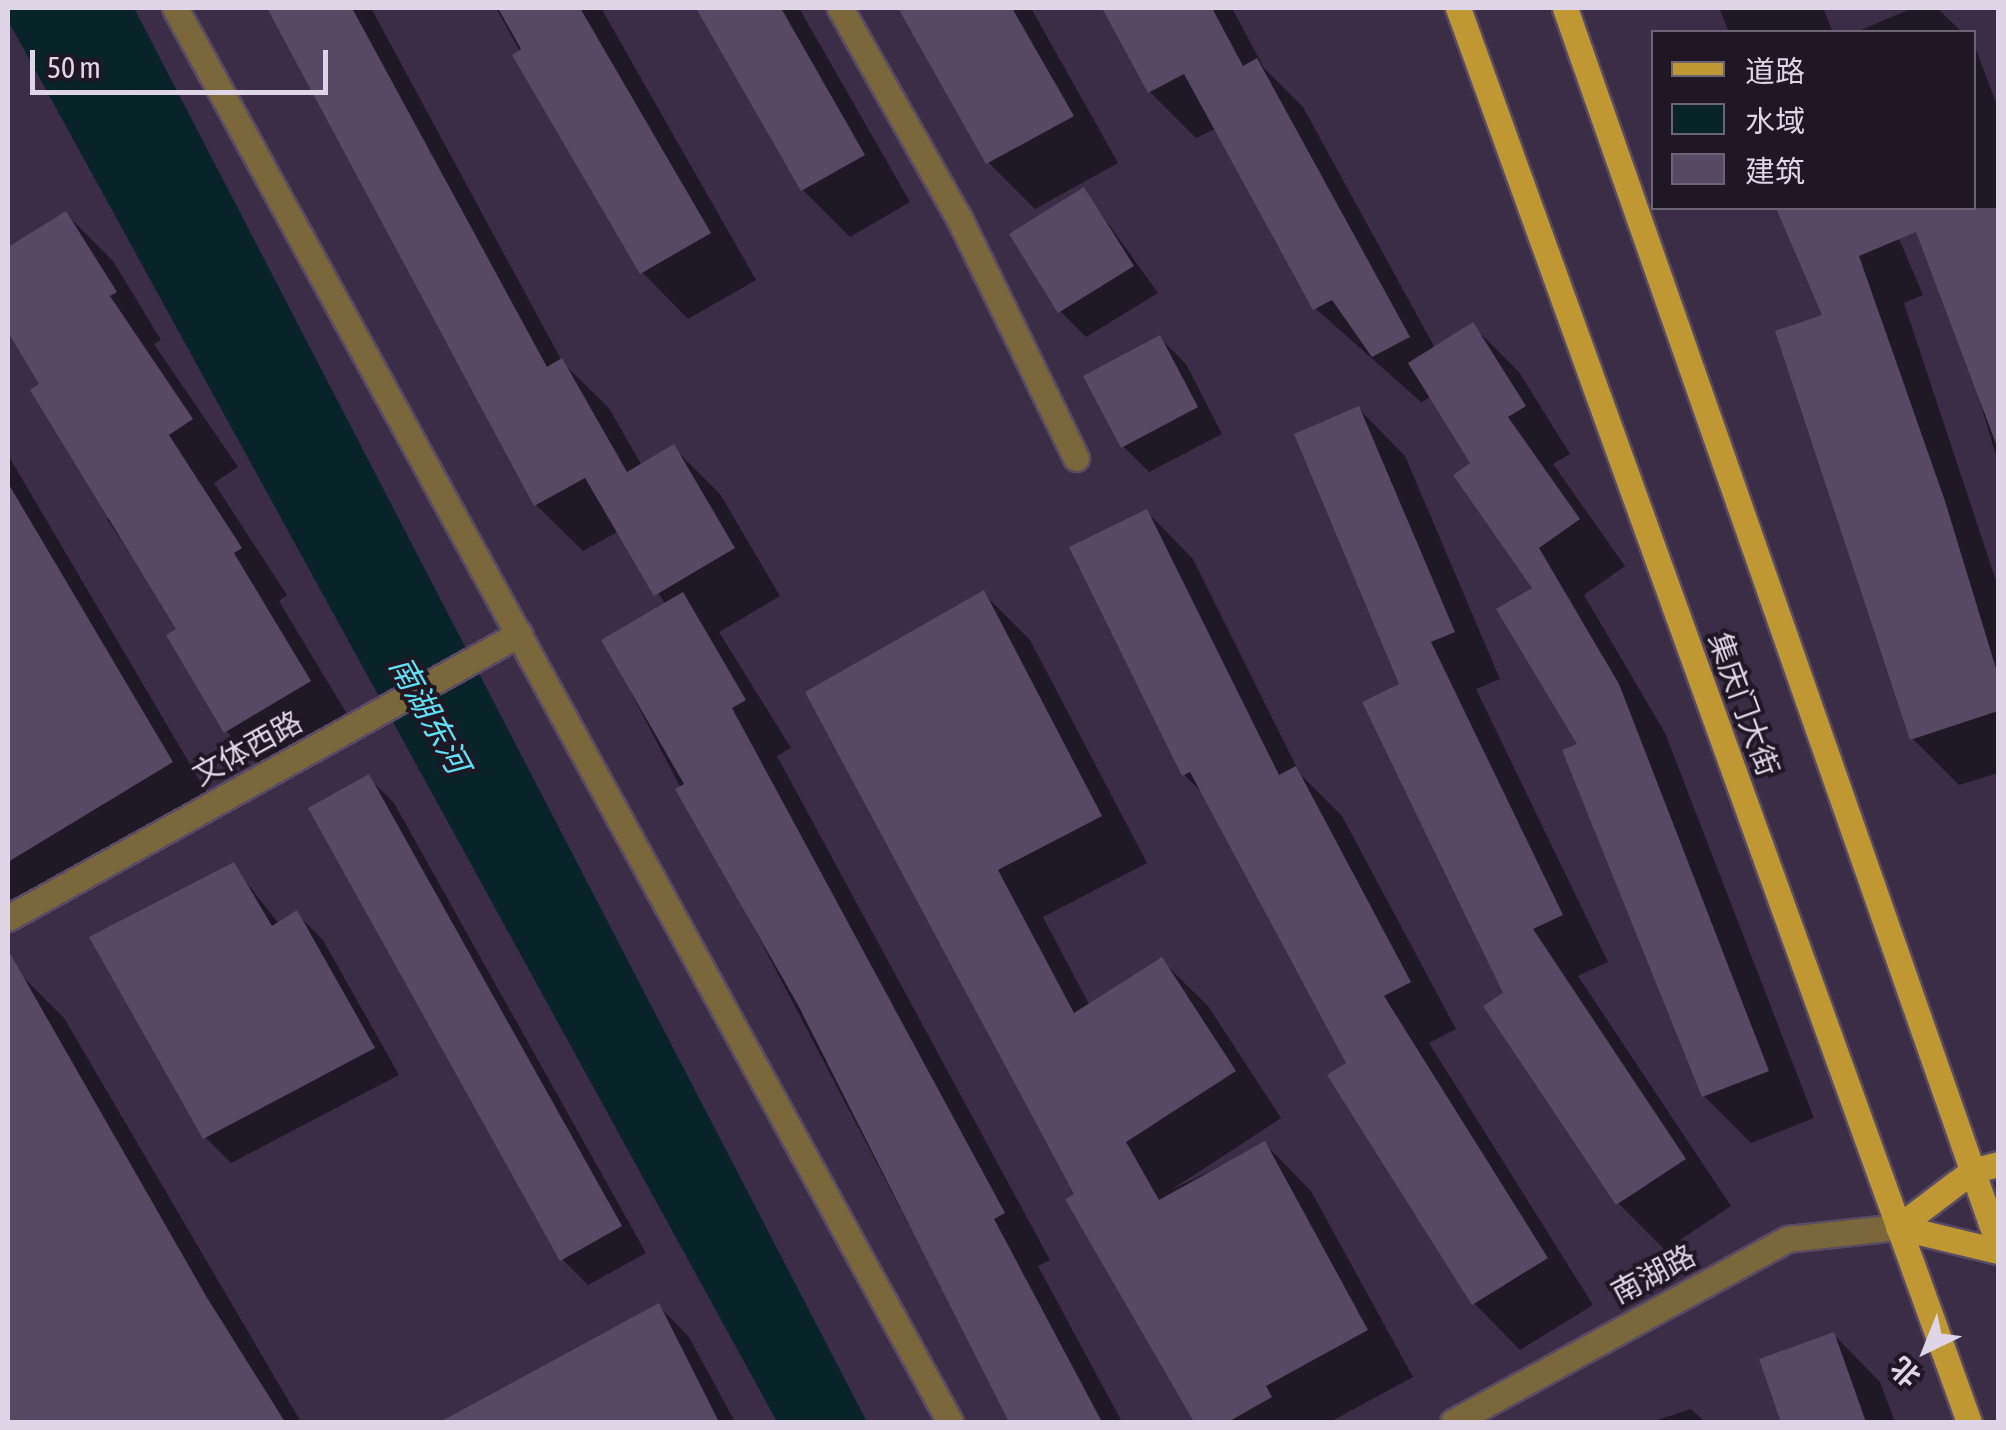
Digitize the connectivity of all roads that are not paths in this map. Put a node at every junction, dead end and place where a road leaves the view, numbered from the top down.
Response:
1 (175, 8) edge
2 (840, 8) edge
3 (1458, 8) edge
4 (1565, 8) edge
5 (1076, 458) dead end
6 (518, 634) junction
7 (8, 918) edge
8 (1998, 1164) edge
9 (1972, 1171) junction
10 (1898, 1228) junction
11 (1998, 1247) edge
12 (950, 1422) edge
13 (1453, 1422) edge
14 (1969, 1422) edge

1 - 6 street
2 - 5 street
3 - 10 main road, 集庆门大街
4 - 9 main road, 集庆门大街
6 - 7 street, 文体西路
6 - 12 street
8 - 9 main road
9 - 10 main road
9 - 11 main road, 集庆门大街
10 - 11 main road
10 - 13 street, 南湖路
10 - 14 main road, 集庆门大街

